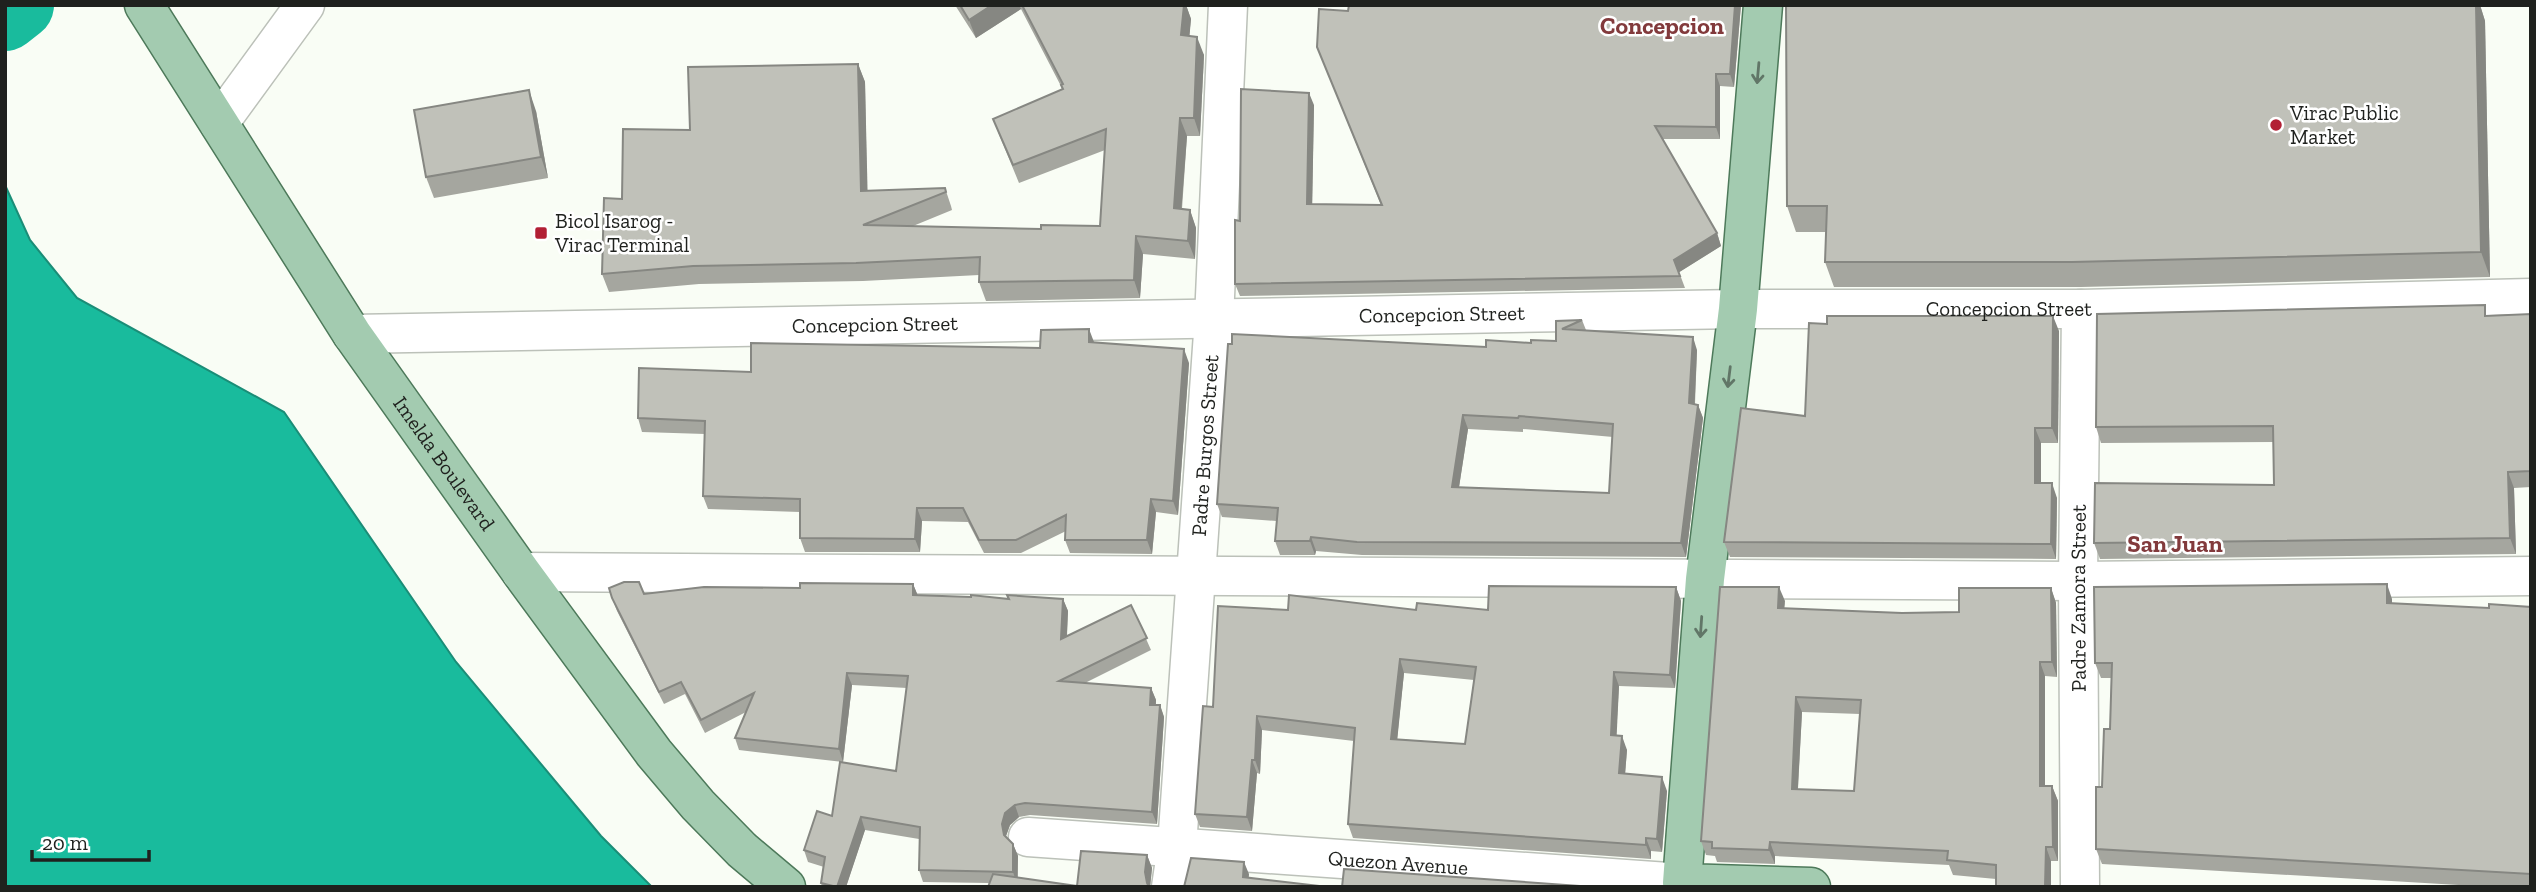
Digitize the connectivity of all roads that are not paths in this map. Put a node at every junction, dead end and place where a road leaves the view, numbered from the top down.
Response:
1 (144, 5) edge
2 (305, 5) edge
3 (1228, 5) edge
4 (1763, 5) edge
5 (219, 123) junction
6 (2531, 298) edge
7 (1738, 309) junction
8 (2081, 309) junction
9 (1214, 319) junction
10 (352, 334) junction
11 (521, 572) junction
12 (1195, 576) junction
13 (2531, 576) edge
14 (1705, 579) junction
15 (2078, 582) junction
16 (1028, 837) dead end
17 (1177, 846) junction
18 (1682, 885) edge
19 (786, 887) edge
20 (1171, 887) edge
21 (1811, 887) edge
22 (2080, 887) edge

1 - 5 main road, Imelda Boulevard
2 - 5 street
3 - 9 street, Padre Burgos Street
4 -> 7 main road
5 - 10 main road, Imelda Boulevard
6 - 8 street, Concepcion Street
7 - 8 street, Concepcion Street
7 - 9 street, Concepcion Street
7 -> 14 main road
8 - 15 street, Padre Zamora Street
9 - 10 street, Concepcion Street
9 - 12 street, Padre Burgos Street
10 - 11 main road, Imelda Boulevard
11 - 12 street
11 - 19 main road, Imelda Boulevard
12 - 14 street
12 - 17 street, Padre Burgos Street
13 - 15 street
14 - 15 street
14 -> 18 main road
15 - 22 street, Padre Zamora Street
16 - 17 street, Quezon Avenue
17 - 18 street, Quezon Avenue
17 - 20 street, Padre Burgos Street
18 - 21 main road, Quezon Avenue

